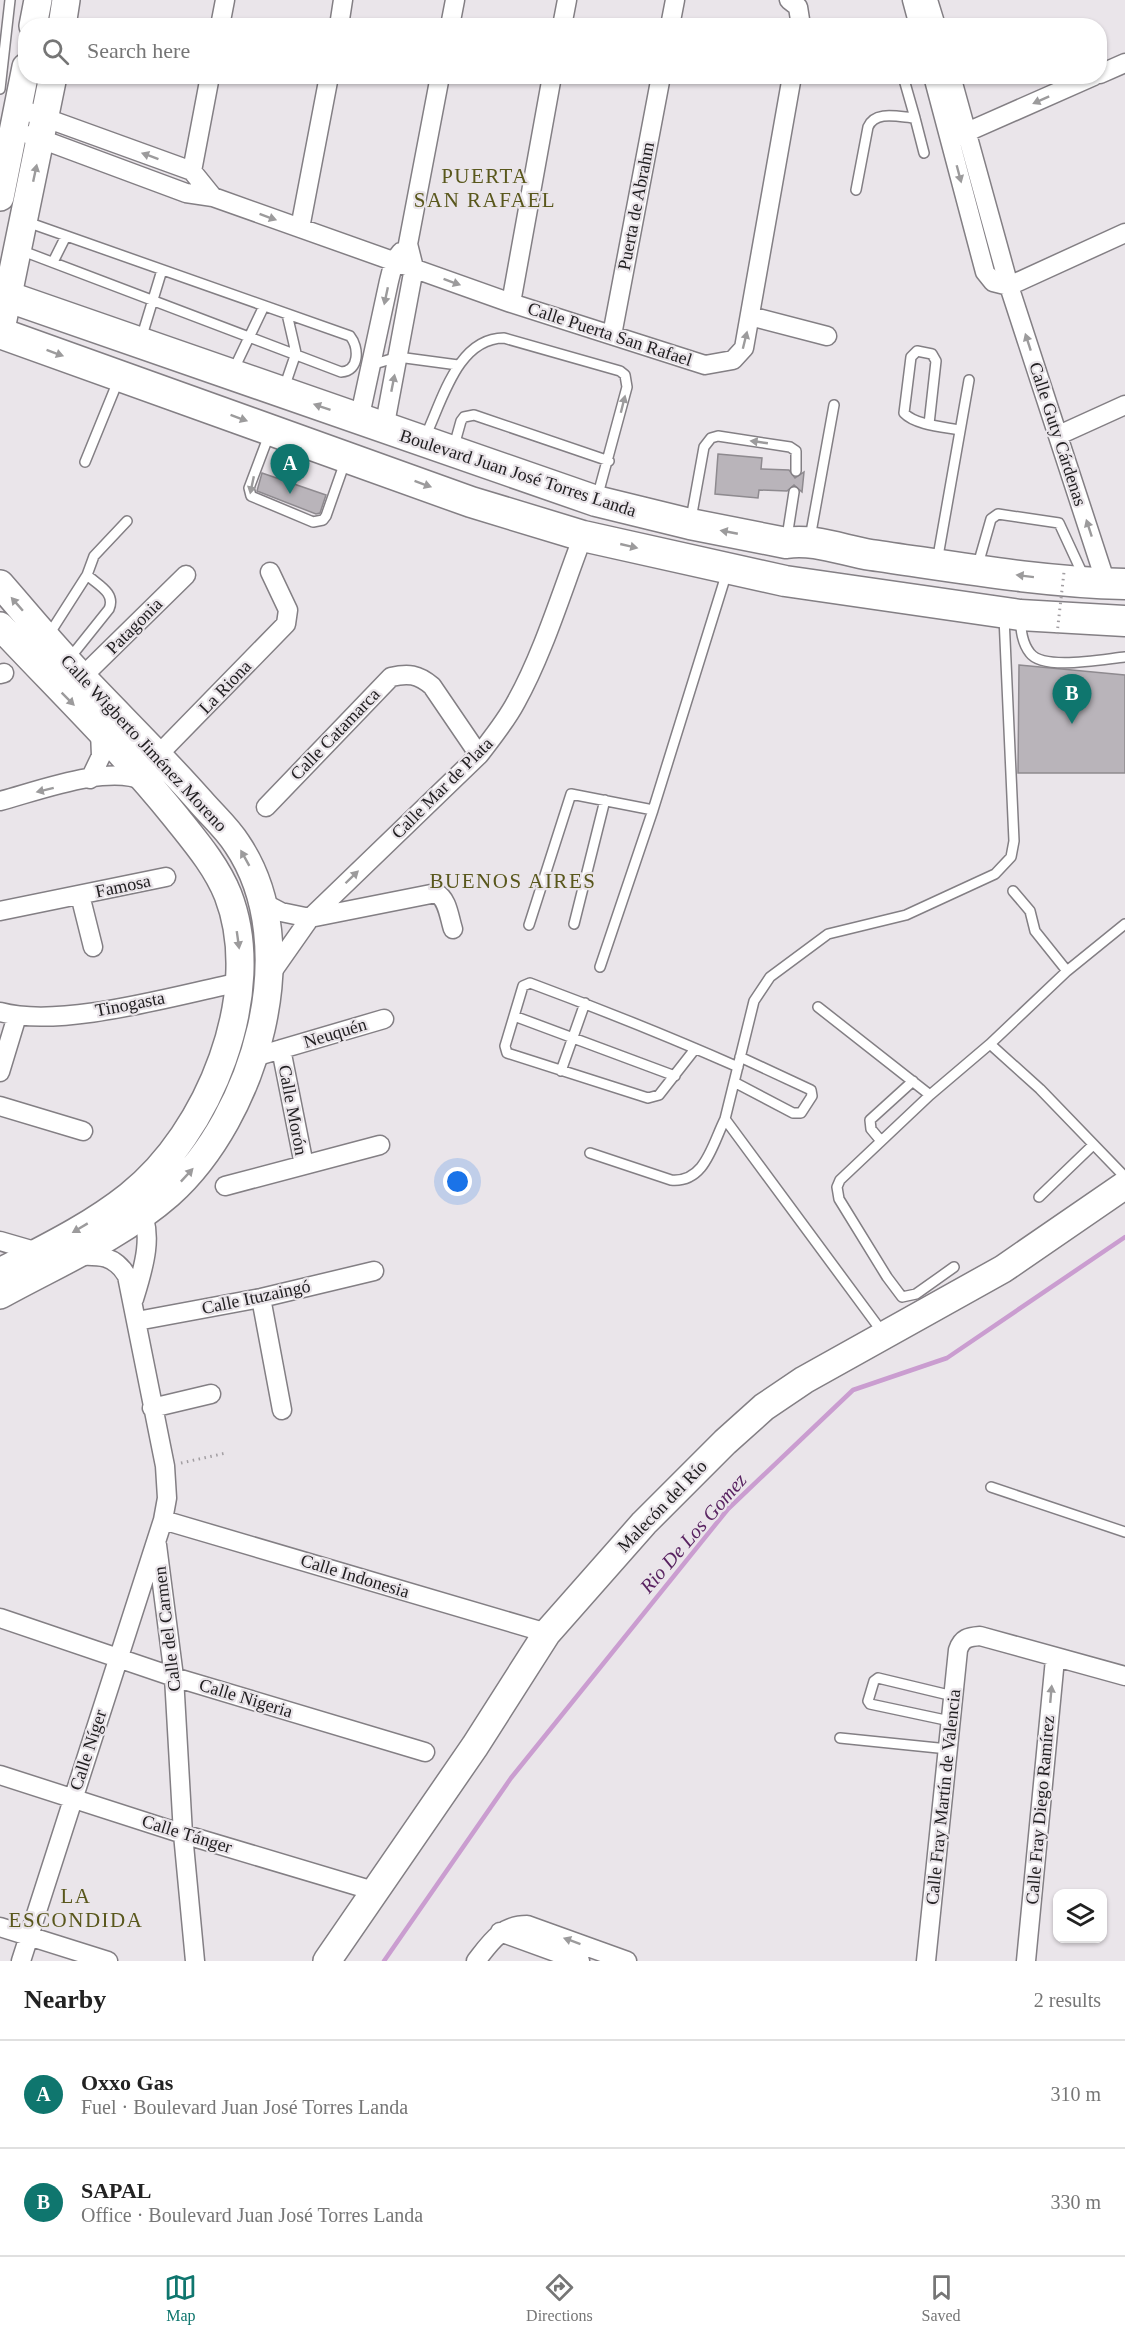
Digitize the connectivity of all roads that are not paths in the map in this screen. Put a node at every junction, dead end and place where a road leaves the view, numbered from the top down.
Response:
1 (10, 0) edge
2 (38, 0) edge
3 (66, 0) edge
4 (225, 0) edge
5 (343, 0) edge
6 (455, 0) edge
7 (567, 0) edge
8 (675, 0) edge
9 (789, 0) edge
10 (912, 0) edge
11 (928, 0) edge
12 (35, 18) edge
13 (63, 18) edge
14 (222, 18) edge
15 (340, 18) edge
16 (452, 18) edge
17 (564, 18) edge
18 (672, 18) edge
19 (800, 18) edge
20 (919, 18) edge
21 (924, 18) edge
22 (1125, 63) edge
23 (1107, 71) edge
24 (23, 84) edge
25 (52, 84) edge
26 (208, 84) edge
27 (327, 84) edge
28 (439, 84) edge
29 (551, 84) edge
30 (659, 84) edge
31 (791, 84) edge
32 (905, 84) edge
33 (935, 84) edge
34 (953, 84) edge
35 (1076, 84) edge
36 (0, 89) edge
37 (915, 118) junction
38 (16, 119) junction
39 (44, 129) junction
40 (968, 131) junction
41 (102, 139) junction
42 (950, 140) junction
43 (924, 153) dead end
44 (97, 159) junction
45 (192, 171) junction
46 (856, 190) dead end
47 (0, 197) edge
48 (213, 197) junction
49 (24, 221) junction
50 (300, 228) junction
51 (1125, 233) edge
52 (66, 236) junction
53 (408, 244) junction
54 (18, 249) junction
55 (394, 261) junction
56 (53, 262) junction
57 (414, 268) junction
58 (162, 270) junction
59 (1009, 286) junction
60 (4, 295) edge
61 (152, 299) junction
62 (511, 303) junction
63 (264, 306) junction
64 (287, 314) junction
65 (750, 316) junction
66 (0, 333) edge
67 (612, 335) junction
68 (250, 336) junction
69 (827, 336) dead end
70 (140, 343) junction
71 (296, 353) junction
72 (398, 357) junction
73 (371, 365) junction
74 (458, 365) junction
75 (231, 375) junction
76 (120, 376) junction
77 (969, 380) dead end
78 (282, 393) junction
79 (834, 405) dead end
80 (1125, 405) edge
81 (372, 424) junction
82 (929, 424) junction
83 (271, 430) junction
84 (960, 430) junction
85 (1059, 435) junction
86 (423, 442) junction
87 (452, 452) junction
88 (347, 457) junction
89 (609, 461) junction
90 (85, 462) dead end
91 (796, 471) dead end
92 (794, 492) dead end
93 (596, 501) junction
94 (127, 521) dead end
95 (690, 524) junction
96 (584, 536) junction
97 (798, 543) junction
98 (937, 564) junction
99 (728, 570) junction
100 (976, 570) junction
101 (270, 572) dead end
102 (87, 575) junction
103 (186, 575) dead end
104 (1105, 581) edge
105 (0, 584) edge
106 (1012, 614) junction
107 (1125, 621) edge
108 (0, 626) edge
109 (47, 638) junction
110 (1125, 657) edge
111 (63, 671) junction
112 (100, 731) junction
113 (159, 754) junction
114 (479, 755) junction
115 (90, 778) junction
116 (149, 784) junction
117 (605, 800) junction
118 (0, 801) edge
119 (266, 807) dead end
120 (653, 810) junction
121 (166, 877) dead end
122 (1013, 891) dead end
123 (80, 895) junction
124 (262, 902) junction
125 (0, 911) edge
126 (310, 918) junction
127 (574, 924) dead end
128 (1125, 924) edge
129 (529, 925) dead end
130 (453, 929) dead end
131 (93, 947) dead end
132 (600, 967) dead end
133 (1067, 971) junction
134 (270, 975) junction
135 (241, 982) junction
136 (585, 1003) junction
137 (818, 1007) dead end
138 (9, 1014) edge
139 (514, 1016) junction
140 (384, 1019) dead end
141 (572, 1037) junction
142 (990, 1044) junction
143 (695, 1048) junction
144 (281, 1049) junction
145 (740, 1057) junction
146 (251, 1058) junction
147 (738, 1067) junction
148 (561, 1071) junction
149 (0, 1072) edge
150 (675, 1076) junction
151 (913, 1081) junction
152 (734, 1082) junction
153 (930, 1095) junction
154 (0, 1106) edge
155 (724, 1119) junction
156 (83, 1131) dead end
157 (881, 1141) junction
158 (380, 1145) dead end
159 (1093, 1145) junction
160 (590, 1153) dead end
161 (304, 1165) junction
162 (1125, 1177) edge
163 (1125, 1185) edge
164 (225, 1186) dead end
165 (1039, 1197) dead end
166 (136, 1205) junction
167 (0, 1241) edge
168 (38, 1252) junction
169 (72, 1256) junction
170 (954, 1267) dead end
171 (374, 1271) dead end
172 (0, 1272) edge
173 (0, 1295) edge
174 (261, 1298) junction
175 (133, 1301) junction
176 (136, 1321) junction
177 (884, 1335) junction
178 (211, 1394) dead end
179 (152, 1408) junction
180 (282, 1410) dead end
181 (991, 1487) dead end
182 (163, 1520) junction
183 (1125, 1532) edge
184 (157, 1540) junction
185 (0, 1618) edge
186 (547, 1633) junction
187 (117, 1659) junction
188 (1055, 1659) junction
189 (1125, 1676) edge
190 (174, 1677) junction
191 (953, 1696) junction
192 (950, 1721) junction
193 (840, 1738) dead end
194 (948, 1749) junction
195 (425, 1752) dead end
196 (0, 1775) edge
197 (73, 1798) junction
198 (183, 1834) junction
199 (374, 1891) junction
200 (0, 1927) edge
201 (497, 1935) junction
202 (30, 1936) junction
203 (21, 1961) edge
204 (108, 1961) edge
205 (195, 1961) edge
206 (327, 1961) edge
207 (476, 1961) edge
208 (492, 1961) edge
209 (580, 1961) edge
210 (627, 1961) edge
211 (926, 1961) edge
212 (1026, 1961) edge

1 - 36 lane
2 - 12 street
3 - 13 street
4 - 14 street
5 - 15 street
6 - 16 street
7 - 17 street
8 - 18 street
9 - 19 street
10 - 20 street
11 - 21 street
22 - 23 street
24 - 38 street
25 - 39 street
26 - 45 street
27 - 50 street
28 - 53 street
29 - 62 street
30 - 67 street, Puerta de Abrahm
31 - 65 street, Calle Puerta San Rafael
32 - 37 lane
33 - 42 street
34 - 40 street, Calle Guty Cárdenas
35 -> 40 street
36 - 38 lane
37 - 43 lane
37 - 46 lane
38 - 39 street, Calle Puerta San Rafael
38 - 47 street
39 - 41 street, Calle Puerta San Rafael
39 - 44 street, Calle Puerta San Rafael
49 -> 39 street
40 - 42 street
40 - 59 street, Calle Guty Cárdenas
41 - 44 street
45 -> 41 street, Calle Puerta San Rafael
42 -> 59 street
44 - 48 street, Calle Puerta San Rafael
45 - 48 street
48 -> 50 street, Calle Puerta San Rafael
49 - 52 lane
49 - 54 street
50 - 55 street, Calle Puerta San Rafael
51 - 59 street
52 - 56 lane
52 - 58 lane
53 - 55 street
53 - 57 street
54 - 56 lane
54 - 60 street
55 - 57 street, Calle Puerta San Rafael
55 -> 73 street
56 - 61 lane
57 -> 62 street, Calle Puerta San Rafael
57 - 72 street
58 - 61 lane
58 - 63 lane
85 -> 59 street, Calle Guty Cárdenas
60 - 66 street
60 - 70 main road, Boulevard Juan José Torres Landa
61 - 68 lane
61 - 70 lane
62 - 67 street, Calle Puerta San Rafael
63 - 64 lane
63 - 68 lane
64 - 71 lane
64 - 71 lane
67 -> 65 street, Calle Puerta San Rafael
65 - 69 street
66 -> 76 main road, Boulevard Juan José Torres Landa
68 - 71 lane
68 - 75 lane
70 - 75 main road, Boulevard Juan José Torres Landa
71 - 78 lane
72 - 73 lane
72 - 74 lane
81 -> 72 street
73 - 81 street
74 - 86 lane
89 -> 74 lane
75 - 78 main road, Boulevard Juan José Torres Landa
76 -> 83 main road, Boulevard Juan José Torres Landa
76 - 90 lane
77 - 84 lane
81 -> 78 main road, Boulevard Juan José Torres Landa
79 - 97 lane
80 - 85 street
81 - 86 main road, Boulevard Juan José Torres Landa
82 - 82 lane
82 - 84 lane
83 - 88 main road, Boulevard Juan José Torres Landa
83 -> 88 lane
84 - 98 lane
104 -> 85 street, Calle Guty Cárdenas
86 - 87 main road, Boulevard Juan José Torres Landa
87 - 89 lane
87 - 93 main road, Boulevard Juan José Torres Landa
88 -> 96 main road, Boulevard Juan José Torres Landa
89 - 93 lane
91 -> 95 lane
92 - 97 lane
93 - 95 main road, Boulevard Juan José Torres Landa
94 - 102 lane
97 -> 95 main road, Boulevard Juan José Torres Landa
96 -> 99 main road, Boulevard Juan José Torres Landa
96 - 114 street, Calle Mar de Plata
97 - 98 main road, Boulevard Juan José Torres Landa
98 - 100 main road, Boulevard Juan José Torres Landa
99 - 106 main road, Boulevard Juan José Torres Landa
99 - 120 lane
104 -> 100 main road, Boulevard Juan José Torres Landa
100 - 104 lane
101 - 113 street, La Riona
102 - 109 lane
102 - 111 lane
103 - 111 street, Patagonia
109 -> 105 street, Calle Wigberto Jiménez Moreno
106 - 107 main road, Boulevard Juan José Torres Landa
106 - 110 lane
106 - 145 lane
108 - 111 street, Calle Wigberto Jiménez Moreno
109 - 111 street, Calle Wigberto Jiménez Moreno
111 -> 112 street, Calle Wigberto Jiménez Moreno
111 - 113 street, Calle Wigberto Jiménez Moreno
112 - 115 street
112 - 116 street, Calle Wigberto Jiménez Moreno
124 -> 113 street, Calle Wigberto Jiménez Moreno
114 - 119 street, Calle Catamarca
126 -> 114 street, Calle Mar de Plata
115 - 116 street
115 -> 118 street
116 -> 135 street, Calle Wigberto Jiménez Moreno
117 - 120 lane
117 - 127 lane
117 - 129 lane
120 - 132 lane
121 - 123 street, Famosa
122 - 133 lane
123 - 125 street, Famosa
123 - 131 street, Famosa
124 - 126 street
124 - 134 street, Calle Wigberto Jiménez Moreno
126 - 130 street
126 - 134 street, Calle Mar de Plata
128 - 133 lane
133 - 142 lane
134 - 146 street, Calle Wigberto Jiménez Moreno
135 - 138 street, Tinogasta
135 - 166 street, Calle Wigberto Jiménez Moreno
136 - 139 lane
136 - 141 lane
136 - 143 lane
137 - 151 lane
138 - 149 street
139 - 141 lane
139 - 148 lane
140 - 144 street, Neuquén
141 - 148 lane
141 - 150 lane
142 - 153 lane
142 - 159 lane
143 - 147 lane
143 - 150 lane
144 - 146 street, Neuquén
144 - 161 street, Calle Morón
145 - 147 lane
145 - 152 lane
166 -> 146 street, Calle Wigberto Jiménez Moreno
147 - 152 lane
148 - 150 lane
151 - 153 lane
151 - 157 lane
152 - 155 lane
153 - 157 lane
154 - 156 street
155 - 160 lane
155 - 177 lane
157 - 170 lane
158 - 161 street, Calle Morón
159 - 162 lane
159 - 165 lane
161 - 164 street
163 - 177 street, Malecón del Río
166 -> 168 street, Calle Wigberto Jiménez Moreno
166 - 169 street, Calle Wigberto Jiménez Moreno
166 - 175 street, Calle del Carmen
167 - 168 street
168 - 172 street, Calle Wigberto Jiménez Moreno
169 - 173 street, Calle Wigberto Jiménez Moreno
169 - 175 street, Calle del Carmen
171 - 174 street, Calle Ituzaingó
174 - 176 street, Calle Ituzaingó
174 - 180 street
175 - 176 street, Calle del Carmen
176 - 179 street, Calle del Carmen
177 - 186 street, Malecón del Río
178 - 179 street
179 - 182 street, Calle del Carmen
181 - 183 lane
182 - 184 street, Calle del Carmen
182 - 186 street, Calle Indonesia
184 - 187 street, Calle Níger
184 - 190 street, Calle del Carmen
185 - 187 street, Calle Nigeria
186 - 199 street, Malecón del Río
187 - 190 street, Calle Nigeria
187 - 197 street, Calle Níger
188 - 189 street
188 - 191 street, Calle Fray Martín de Valencia
212 -> 188 street, Calle Fray Diego Ramírez
190 - 195 street, Calle Nigeria
190 - 198 street, Calle del Carmen
191 - 192 street, Calle Fray Martín de Valencia
191 - 192 lane
192 - 194 street, Calle Fray Martín de Valencia
193 - 194 lane
194 - 211 street, Calle Fray Martín de Valencia
196 - 197 street, Calle Tánger
197 - 198 street, Calle Tánger
197 - 202 street, Calle Níger
198 - 199 street, Calle Tánger
198 - 205 street, Calle del Carmen
199 - 206 street, Malecón del Río
200 - 202 street
201 - 207 street
201 - 208 street
201 - 209 street
210 -> 201 street
202 - 203 street, Calle Níger
202 - 204 street

